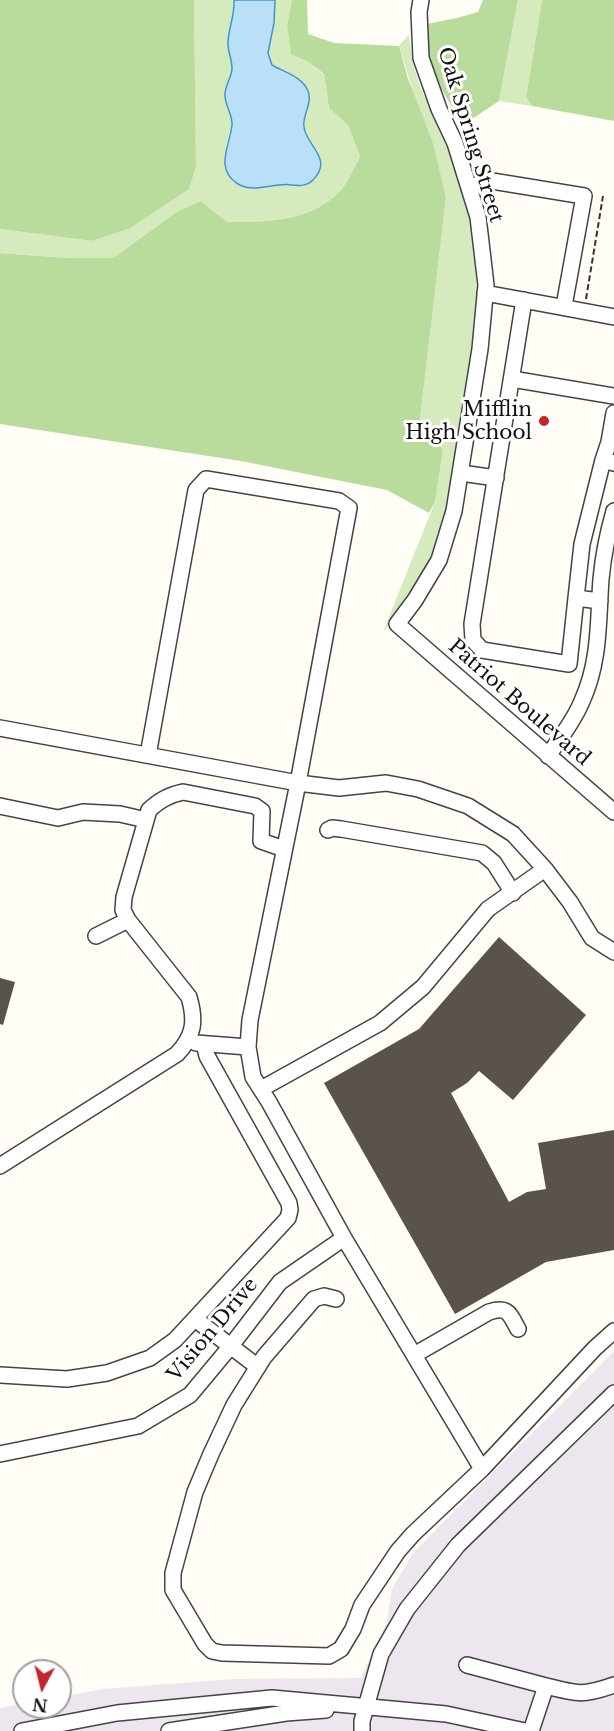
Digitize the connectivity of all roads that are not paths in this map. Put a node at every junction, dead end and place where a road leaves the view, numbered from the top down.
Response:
1 (421, 0) edge
2 (469, 187) junction
3 (485, 293) junction
4 (524, 300) junction
5 (564, 306) junction
6 (614, 317) edge
7 (512, 379) junction
8 (614, 396) edge
9 (614, 413) edge
10 (608, 461) edge
11 (461, 473) junction
12 (496, 478) junction
13 (614, 511) edge
14 (576, 598) junction
15 (600, 601) junction
16 (397, 624) joint
17 (0, 728) edge
18 (148, 755) junction
19 (548, 756) junction
20 (298, 783) junction
21 (0, 806) edge
22 (614, 812) edge
23 (146, 820) junction
24 (328, 830) dead end
25 (284, 849) junction
26 (545, 869) junction
27 (513, 893) junction
28 (128, 920) junction
29 (96, 936) dead end
30 (614, 952) edge
31 (187, 1043) junction
32 (204, 1044) junction
33 (248, 1047) junction
34 (261, 1089) junction
35 (0, 1166) edge
36 (344, 1238) junction
37 (336, 1299) dead end
38 (195, 1319) junction
39 (518, 1329) dead end
40 (614, 1331) edge
41 (230, 1347) junction
42 (414, 1355) junction
43 (258, 1367) junction
44 (0, 1375) edge
45 (614, 1393) edge
46 (0, 1454) edge
47 (482, 1469) junction
48 (467, 1665) dead end
49 (614, 1685) edge
50 (546, 1686) junction
51 (368, 1706) junction
52 (22, 1731) edge
53 (169, 1731) edge
54 (362, 1731) edge
55 (525, 1731) edge
56 (531, 1731) edge

1 - 2 street, Oak Spring Street
2 - 3 street, Oak Spring Street
2 - 5 street
3 - 4 street
3 - 11 street, Oak Spring Street
4 - 5 street
4 - 7 street
5 - 6 street
7 - 8 street
7 - 12 street
9 - 10 street
10 - 14 street
11 - 12 street
11 - 16 street, Oak Spring Street
12 - 14 street
13 - 15 street
14 - 15 street
15 - 19 street
16 - 19 street, Patriot Boulevard
17 - 18 street
18 - 20 street
18 - 20 street
19 - 22 street, Patriot Boulevard
20 - 25 street
20 - 26 street
21 - 23 street
23 - 25 street
23 - 28 street
24 - 27 street
25 - 33 street
26 - 27 street
26 - 30 street
27 - 34 street
28 - 29 street
28 - 31 street
31 - 32 street
31 - 35 street
32 - 33 street
32 - 38 street
33 - 34 street
34 - 36 street
36 - 41 street, Vision Drive
36 - 42 street
37 - 43 street
38 - 41 street
38 - 44 street
39 - 42 street
40 - 47 street
41 - 43 street
41 - 46 street, Vision Drive
42 - 47 street
43 - 47 street
45 - 51 street
48 - 50 street
49 - 50 street
50 - 56 street
51 - 52 street
51 - 53 street
51 - 54 street
51 - 55 street

